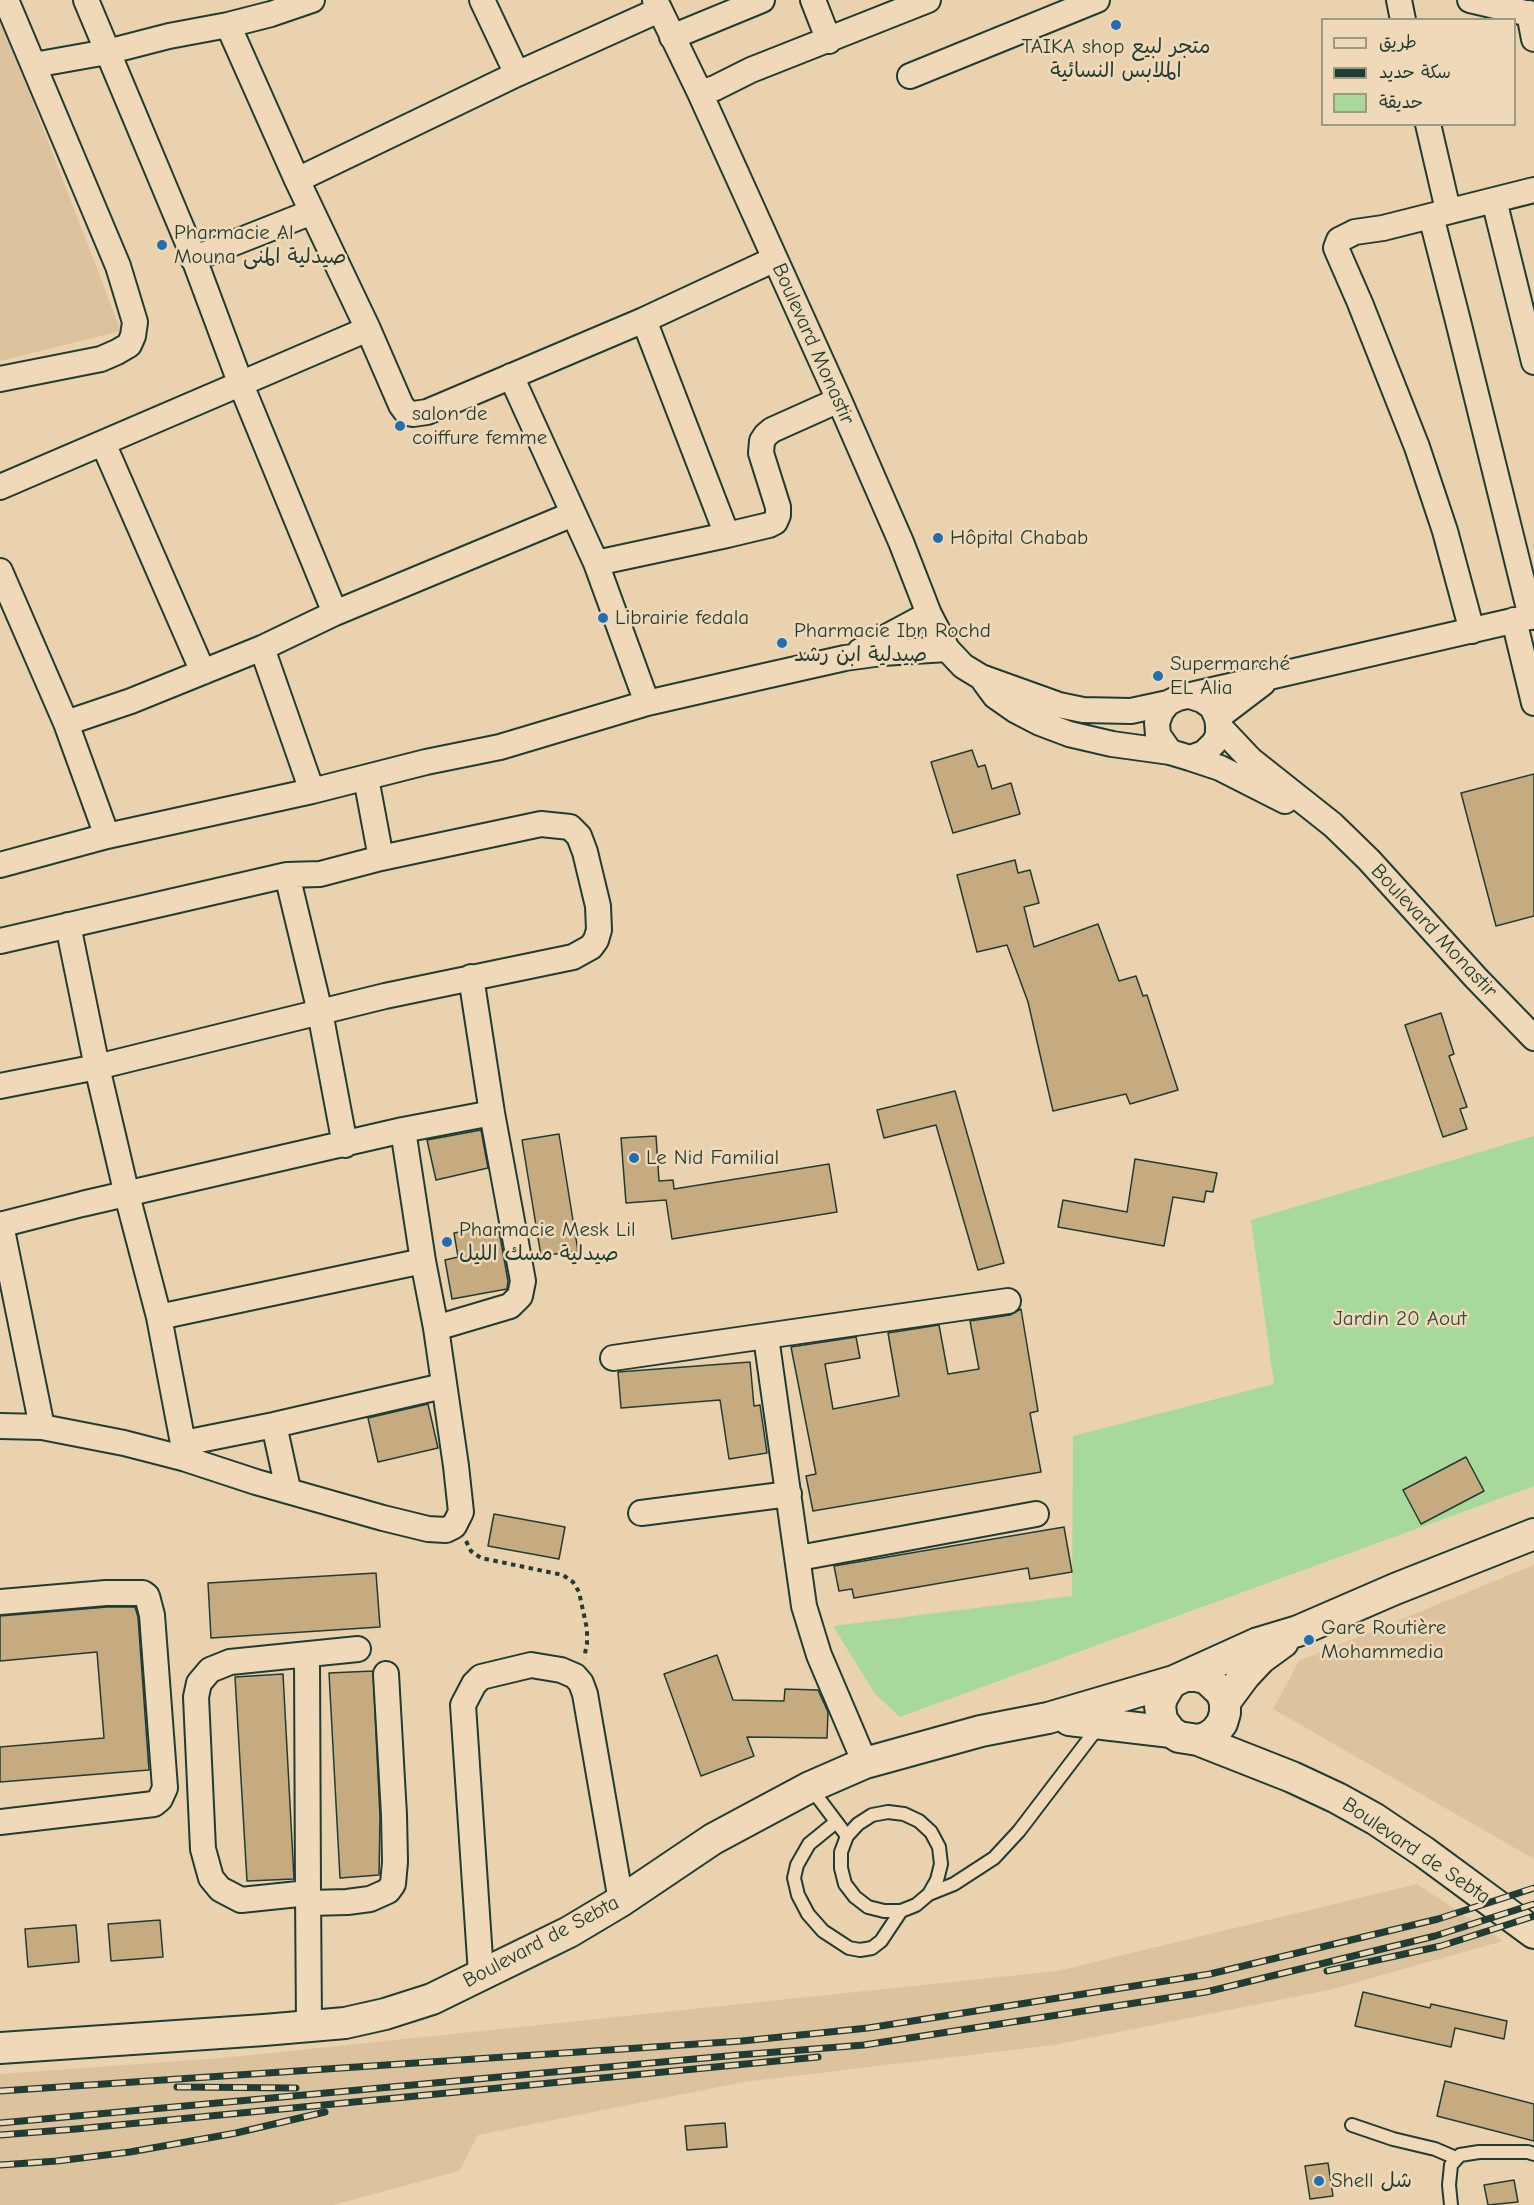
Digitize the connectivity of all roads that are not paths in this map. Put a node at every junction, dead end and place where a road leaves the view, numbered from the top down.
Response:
1 (6, 0) edge
2 (86, 0) edge
3 (312, 0) edge
4 (482, 0) edge
5 (762, 0) edge
6 (813, 0) edge
7 (926, 0) edge
8 (1097, 0) edge
9 (1399, 0) edge
10 (1470, 0) edge
11 (657, 5) edge
12 (1524, 15) edge
13 (1403, 18) edge
14 (228, 25) junction
15 (672, 37) junction
16 (1534, 39) edge
17 (829, 41) junction
18 (107, 52) junction
19 (34, 65) junction
20 (517, 74) junction
21 (910, 76) dead end
22 (700, 93) junction
23 (1428, 126) edge
24 (297, 180) junction
25 (1534, 190) edge
26 (1494, 200) junction
27 (312, 212) junction
28 (1439, 213) junction
29 (193, 259) junction
30 (775, 259) junction
31 (644, 320) junction
32 (368, 329) junction
33 (1534, 362) edge
34 (511, 376) junction
35 (0, 379) edge
36 (240, 382) junction
37 (839, 400) junction
38 (103, 443) junction
39 (0, 487) edge
40 (573, 514) junction
41 (727, 536) junction
42 (596, 563) junction
43 (0, 571) edge
44 (335, 613) junction
45 (929, 614) junction
46 (9, 618) edge
47 (1526, 618) edge
48 (1472, 631) junction
49 (262, 648) junction
50 (947, 650) junction
51 (845, 658) junction
52 (203, 672) junction
53 (981, 677) junction
54 (1271, 677) junction
55 (1179, 700) junction
56 (647, 703) junction
57 (1534, 703) edge
58 (1218, 722) junction
59 (66, 723) junction
60 (1180, 755) junction
61 (366, 777) junction
62 (312, 791) junction
63 (1333, 825) junction
64 (107, 836) junction
65 (381, 858) junction
66 (0, 865) edge
67 (287, 875) junction
68 (68, 925) junction
69 (0, 941) edge
70 (471, 977) junction
71 (320, 1012) junction
72 (1534, 1038) edge
73 (97, 1066) junction
74 (0, 1086) edge
75 (492, 1113) junction
76 (403, 1130) junction
77 (345, 1145) junction
78 (127, 1195) junction
79 (1, 1225) edge
80 (423, 1261) junction
81 (1008, 1301) dead end
82 (159, 1317) junction
83 (436, 1328) junction
84 (766, 1337) junction
85 (613, 1358) dead end
86 (443, 1386) junction
87 (273, 1425) junction
88 (0, 1426) edge
89 (42, 1427) junction
90 (185, 1451) junction
91 (288, 1489) junction
92 (789, 1494) junction
93 (641, 1513) dead end
94 (1036, 1514) dead end
95 (1534, 1534) edge
96 (799, 1558) junction
97 (0, 1602) edge
98 (1298, 1631) junction
99 (358, 1649) dead end
100 (307, 1655) junction
101 (386, 1674) dead end
102 (1180, 1679) junction
103 (1225, 1708) junction
104 (1048, 1718) junction
105 (1102, 1722) junction
106 (1184, 1736) junction
107 (865, 1763) junction
108 (1292, 1777) junction
109 (810, 1787) junction
110 (0, 1822) edge
111 (836, 1822) junction
112 (847, 1836) junction
113 (929, 1894) junction
114 (308, 1898) junction
115 (621, 1901) junction
116 (901, 1911) junction
117 (1534, 1933) edge
118 (481, 1974) junction
119 (309, 2025) junction
120 (0, 2048) edge
121 (1352, 2125) dead end
122 (1534, 2154) edge
123 (1456, 2158) junction
124 (1451, 2205) edge

1 - 19 street
2 - 18 street
3 - 14 street
4 - 20 street
5 - 15 street
6 - 17 street
7 - 17 street
8 - 21 street
9 - 13 street
10 - 12 street
11 - 15 street, Boulevard Monastir
11 - 20 street
12 - 16 street
14 - 18 street
14 - 24 street
15 - 22 street, Boulevard Monastir
17 - 22 street
18 - 19 street
18 - 29 street
19 - 35 street
20 - 24 street
22 - 30 street, Boulevard Monastir
23 - 28 street
24 - 27 street
25 - 26 street
26 - 28 street
26 - 33 street
27 - 29 street
27 - 32 street
28 - 47 street
28 - 48 street
29 - 36 street
30 - 31 street
30 - 37 street, Boulevard Monastir
31 - 34 street
31 - 41 street
32 - 34 street
32 - 36 street
34 - 40 street
36 - 38 street
36 - 44 street
37 - 41 street
37 - 45 street, Boulevard Monastir
38 - 39 street
38 - 52 street
40 - 42 street
40 - 44 street
41 - 42 street
42 - 56 street
43 - 46 street
44 - 49 street
45 - 50 street, Boulevard Monastir
45 - 51 street
46 - 59 street
47 - 48 street, Boulevard Monastir
47 - 57 street
48 - 54 street, Boulevard Monastir
49 - 52 street
49 - 62 street
50 - 51 street
50 - 53 street, Boulevard Monastir
51 - 56 street
52 - 59 street
53 - 55 street, Boulevard Monastir
53 - 60 street, Boulevard Monastir
54 - 55 street, Boulevard Monastir
54 - 58 street
55 - 58 street
55 - 60 street
56 - 61 street
58 - 60 street
58 - 63 street, Boulevard Monastir
59 - 64 street
60 - 63 street, Boulevard Monastir
61 - 62 street
61 - 65 street
62 - 64 street
63 - 72 street, Boulevard Monastir
64 - 66 street
65 - 67 street
65 - 70 street
67 - 68 street
67 - 71 street
68 - 69 street
68 - 73 street
70 - 71 street
70 - 75 street
71 - 73 street
71 - 77 street
73 - 74 street
73 - 78 street
75 - 76 street
75 - 83 street
76 - 77 street
76 - 80 street
77 - 78 street
78 - 79 street
78 - 82 street
79 - 89 street
80 - 82 street
80 - 83 street
81 - 84 street
82 - 90 street
83 - 86 street
84 - 85 street
84 - 92 street
86 - 87 street
86 - 91 street
87 - 90 street
87 - 91 street
88 - 89 street
89 - 90 street
90 - 91 street
92 - 93 street
92 - 96 street
94 - 96 street
95 - 98 street
96 - 107 street
97 - 110 street
98 - 102 street, Boulevard de Sebta
98 - 103 street
99 - 100 street
100 - 114 street
100 - 114 street
101 - 114 street
102 - 103 street
102 - 104 street, Boulevard de Sebta
102 - 106 street
103 - 106 street
103 - 108 street, Boulevard de Sebta
104 - 105 street, Boulevard de Sebta
104 - 107 street, Boulevard de Sebta
105 - 106 street, Boulevard de Sebta
105 - 113 lane
106 - 108 street, Boulevard de Sebta
107 - 109 street, Boulevard de Sebta
108 - 117 street, Boulevard de Sebta
109 - 111 lane
109 - 115 street, Boulevard de Sebta
111 - 112 lane
111 - 116 lane
112 - 113 lane
112 - 116 lane
113 - 116 lane
114 - 119 street
115 - 118 street, Boulevard de Sebta
115 - 118 street
118 - 119 street, Boulevard de Sebta
119 - 120 street, Boulevard de Sebta
121 - 123 lane
122 - 123 lane
123 - 124 lane

